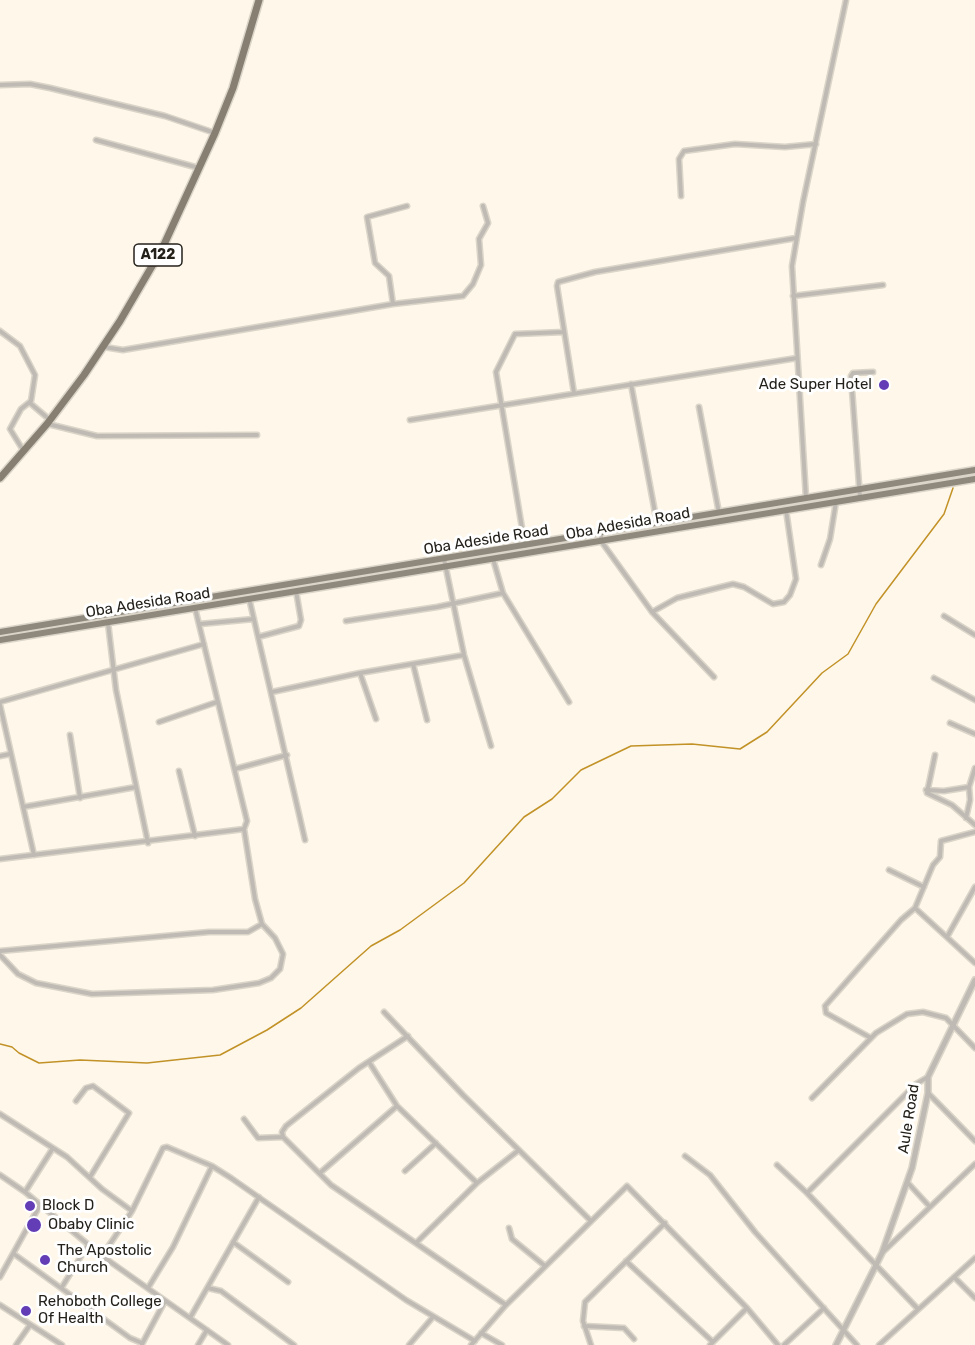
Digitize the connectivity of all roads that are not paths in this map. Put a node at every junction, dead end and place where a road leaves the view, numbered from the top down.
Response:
1 (260, 0) edge
2 (846, 0) edge
3 (0, 86) edge
4 (215, 133) junction
5 (96, 140) dead end
6 (816, 144) junction
7 (200, 168) junction
8 (681, 196) dead end
9 (407, 206) dead end
10 (483, 206) dead end
11 (796, 238) junction
12 (884, 285) dead end
13 (793, 296) junction
14 (393, 304) junction
15 (0, 331) edge
16 (564, 332) junction
17 (103, 347) junction
18 (797, 358) junction
19 (873, 372) dead end
20 (631, 384) junction
21 (574, 393) junction
22 (30, 403) junction
23 (501, 406) junction
24 (699, 407) dead end
25 (410, 420) dead end
26 (48, 422) junction
27 (257, 435) dead end
28 (23, 451) junction
29 (975, 470) edge
30 (0, 478) edge
31 (975, 478) edge
32 (859, 490) junction
33 (860, 498) junction
34 (806, 499) junction
35 (836, 502) junction
36 (786, 509) junction
37 (719, 513) junction
38 (657, 523) junction
39 (601, 537) junction
40 (523, 546) junction
41 (493, 559) junction
42 (445, 563) junction
43 (821, 565) dead end
44 (332, 581) junction
45 (296, 591) junction
46 (503, 594) junction
47 (249, 598) junction
48 (453, 604) junction
49 (195, 607) junction
50 (652, 612) junction
51 (944, 616) dead end
52 (254, 619) junction
53 (108, 621) junction
54 (346, 621) dead end
55 (200, 624) junction
56 (0, 632) edge
57 (975, 635) edge
58 (258, 637) junction
59 (0, 640) edge
60 (204, 644) junction
61 (464, 656) junction
62 (413, 664) junction
63 (113, 671) junction
64 (360, 673) junction
65 (714, 677) dead end
66 (934, 678) dead end
67 (272, 692) junction
68 (975, 700) edge
69 (218, 702) junction
70 (569, 702) dead end
71 (0, 704) edge
72 (376, 719) dead end
73 (427, 720) dead end
74 (159, 722) dead end
75 (950, 723) dead end
76 (975, 734) edge
77 (70, 735) dead end
78 (491, 746) dead end
79 (10, 754) junction
80 (287, 754) junction
81 (935, 755) dead end
82 (0, 756) edge
83 (975, 768) edge
84 (235, 769) junction
85 (179, 771) dead end
86 (969, 787) junction
87 (136, 788) junction
88 (926, 790) junction
89 (80, 798) junction
90 (23, 807) junction
91 (966, 818) junction
92 (975, 825) edge
93 (244, 829) junction
94 (975, 832) edge
95 (195, 836) junction
96 (305, 840) dead end
97 (148, 843) junction
98 (34, 855) junction
99 (0, 859) edge
100 (889, 870) dead end
101 (924, 887) junction
102 (975, 887) edge
103 (915, 908) junction
104 (262, 924) junction
105 (947, 937) junction
106 (0, 953) edge
107 (975, 963) edge
108 (975, 980) edge
109 (384, 1012) dead end
110 (953, 1023) junction
111 (408, 1036) junction
112 (871, 1038) junction
113 (975, 1048) edge
114 (369, 1062) junction
115 (928, 1077) junction
116 (928, 1093) junction
117 (812, 1098) dead end
118 (76, 1101) dead end
119 (398, 1106) junction
120 (0, 1114) edge
121 (244, 1119) dead end
122 (283, 1137) junction
123 (975, 1141) edge
124 (436, 1143) junction
125 (53, 1148) junction
126 (519, 1150) junction
127 (685, 1156) dead end
128 (975, 1164) edge
129 (777, 1165) dead end
130 (212, 1166) junction
131 (405, 1171) dead end
132 (321, 1172) junction
133 (0, 1175) edge
134 (90, 1177) junction
135 (477, 1183) junction
136 (908, 1183) junction
137 (25, 1192) junction
138 (807, 1193) junction
139 (259, 1197) junction
140 (40, 1204) junction
141 (930, 1207) junction
142 (132, 1211) junction
143 (590, 1220) junction
144 (665, 1223) junction
145 (509, 1228) dead end
146 (233, 1242) junction
147 (417, 1242) junction
148 (88, 1245) junction
149 (882, 1253) junction
150 (14, 1254) junction
151 (102, 1256) junction
152 (975, 1258) edge
153 (626, 1261) junction
154 (545, 1266) junction
155 (877, 1266) junction
156 (0, 1277) edge
157 (954, 1277) junction
158 (288, 1282) dead end
159 (62, 1287) junction
160 (148, 1288) junction
161 (208, 1288) junction
162 (975, 1298) edge
163 (166, 1301) junction
164 (0, 1305) edge
165 (506, 1305) junction
166 (747, 1308) junction
167 (824, 1308) junction
168 (918, 1309) junction
169 (433, 1317) junction
170 (190, 1318) junction
171 (30, 1324) junction
172 (584, 1326) junction
173 (207, 1330) junction
174 (844, 1330) junction
175 (481, 1333) junction
176 (634, 1339) dead end
177 (475, 1341) junction
178 (712, 1343) edge
179 (142, 1344) edge
180 (16, 1345) edge
181 (62, 1345) edge
182 (198, 1345) edge
183 (228, 1345) edge
184 (294, 1345) edge
185 (410, 1345) edge
186 (471, 1345) edge
187 (502, 1345) edge
188 (591, 1345) edge
189 (778, 1345) edge
190 (784, 1345) edge
191 (836, 1345) edge
192 (857, 1345) edge
193 (879, 1345) edge

1 - 4 highway, A122
2 - 6 street
3 - 4 street
4 - 7 highway, A122
5 - 7 street
6 - 8 street
6 - 11 street
7 - 17 highway, A122
9 - 14 street
10 - 14 street
11 - 13 street
11 - 16 street
12 - 13 street
13 - 18 street
14 - 17 street
15 - 22 street
16 - 21 street
16 - 23 street
17 - 26 highway, A122
18 - 20 street
18 - 34 street
19 - 32 street
20 - 21 street
20 - 38 street
21 - 23 street
22 - 26 street
22 - 28 street
23 - 25 street
23 - 40 street
24 - 37 street
26 - 27 street
26 - 28 highway, A122
28 - 30 highway, A122
29 - 32 main road, Oba Adeside Road
31 - 33 main road, Oba Adesida Road
32 - 33 street
32 - 34 main road, Oba Adeside Road
33 - 35 main road, Oba Adesida Road
34 - 37 main road, Oba Adeside Road
35 - 36 main road, Oba Adesida Road
35 - 43 street
36 - 39 main road, Oba Adesida Road
36 - 50 street
37 - 38 main road, Oba Adeside Road
38 - 39 main road, Oba Adeside Road
39 - 40 main road, Oba Adeside Road
39 - 41 main road, Oba Adesida Road
39 - 50 street
40 - 42 main road, Oba Adeside Road
41 - 42 main road, Oba Adesida Road
41 - 46 street
42 - 44 main road, Oba Adesida Road
42 - 48 street
44 - 45 main road, Oba Adesida Road
44 - 56 main road
45 - 47 main road, Oba Adesida Road
45 - 58 street
46 - 48 street
46 - 70 street
47 - 49 main road, Oba Adesida Road
47 - 52 street
48 - 54 street
48 - 61 street
49 - 53 main road, Oba Adesida Road
49 - 55 street
50 - 65 street
51 - 57 street
52 - 55 street
52 - 58 street
53 - 59 main road, Oba Adesida Road
53 - 63 street
55 - 60 street
58 - 67 street
60 - 63 street
60 - 69 street
61 - 62 street
61 - 78 street
62 - 64 street
62 - 73 street
63 - 71 street
63 - 87 street
64 - 67 street
64 - 72 street
66 - 68 street
67 - 80 street
69 - 74 street
69 - 84 street
71 - 79 street
75 - 76 street
77 - 89 street
79 - 82 street
79 - 90 street
80 - 84 street
80 - 96 street
81 - 88 street
83 - 86 street
84 - 93 street
85 - 95 street
86 - 88 street
86 - 91 street
87 - 89 street
87 - 97 street
88 - 91 street
89 - 90 street
90 - 98 street
91 - 92 street
93 - 95 street
93 - 104 street
94 - 101 street
95 - 97 street
97 - 98 street
98 - 99 street
100 - 101 street
101 - 103 street
102 - 105 street
103 - 105 street
103 - 112 street
104 - 106 street
104 - 106 street
105 - 107 street
108 - 110 street, Aule Road
109 - 111 street
110 - 112 street
110 - 113 street
110 - 115 street, Aule Road
111 - 114 street
111 - 126 street
112 - 117 street
114 - 119 street
114 - 122 street
115 - 116 street, Aule Road
115 - 138 street
116 - 123 street
116 - 136 street, Aule Road
118 - 134 street
119 - 124 street
119 - 132 street
120 - 125 street
121 - 122 street
122 - 132 street
124 - 131 street
124 - 135 street
125 - 134 street
125 - 137 street
126 - 135 street
126 - 143 street
127 - 167 street
128 - 141 street
129 - 138 street
130 - 139 street
130 - 142 street
130 - 160 street
132 - 147 street
133 - 137 street
134 - 142 street
135 - 147 street
136 - 141 street
136 - 149 street, Aule Road
137 - 140 street
138 - 155 street
139 - 146 street
139 - 169 street
140 - 148 street
140 - 150 street
141 - 149 street
142 - 151 street
143 - 144 street
143 - 154 street
144 - 153 street
144 - 166 street
145 - 154 street
146 - 158 street
146 - 161 street
147 - 165 street
148 - 151 street
148 - 159 street
149 - 155 street, Aule Road
150 - 156 street
150 - 159 street
151 - 160 street
152 - 157 street
153 - 172 street
153 - 178 street
154 - 165 street
155 - 168 street
155 - 174 street, Aule Road
157 - 162 street
157 - 168 street
159 - 179 street
160 - 163 street
161 - 170 street
161 - 184 street
163 - 170 street
163 - 179 street
164 - 171 street
165 - 175 street
166 - 178 street
166 - 189 street
167 - 174 street
167 - 190 street
168 - 193 street
169 - 177 street
169 - 185 street
170 - 173 street
171 - 180 street
171 - 181 street
172 - 176 street
172 - 188 street
173 - 182 street
173 - 183 street
174 - 191 street, Aule Road
174 - 192 street
175 - 177 street
175 - 187 street
177 - 186 street

